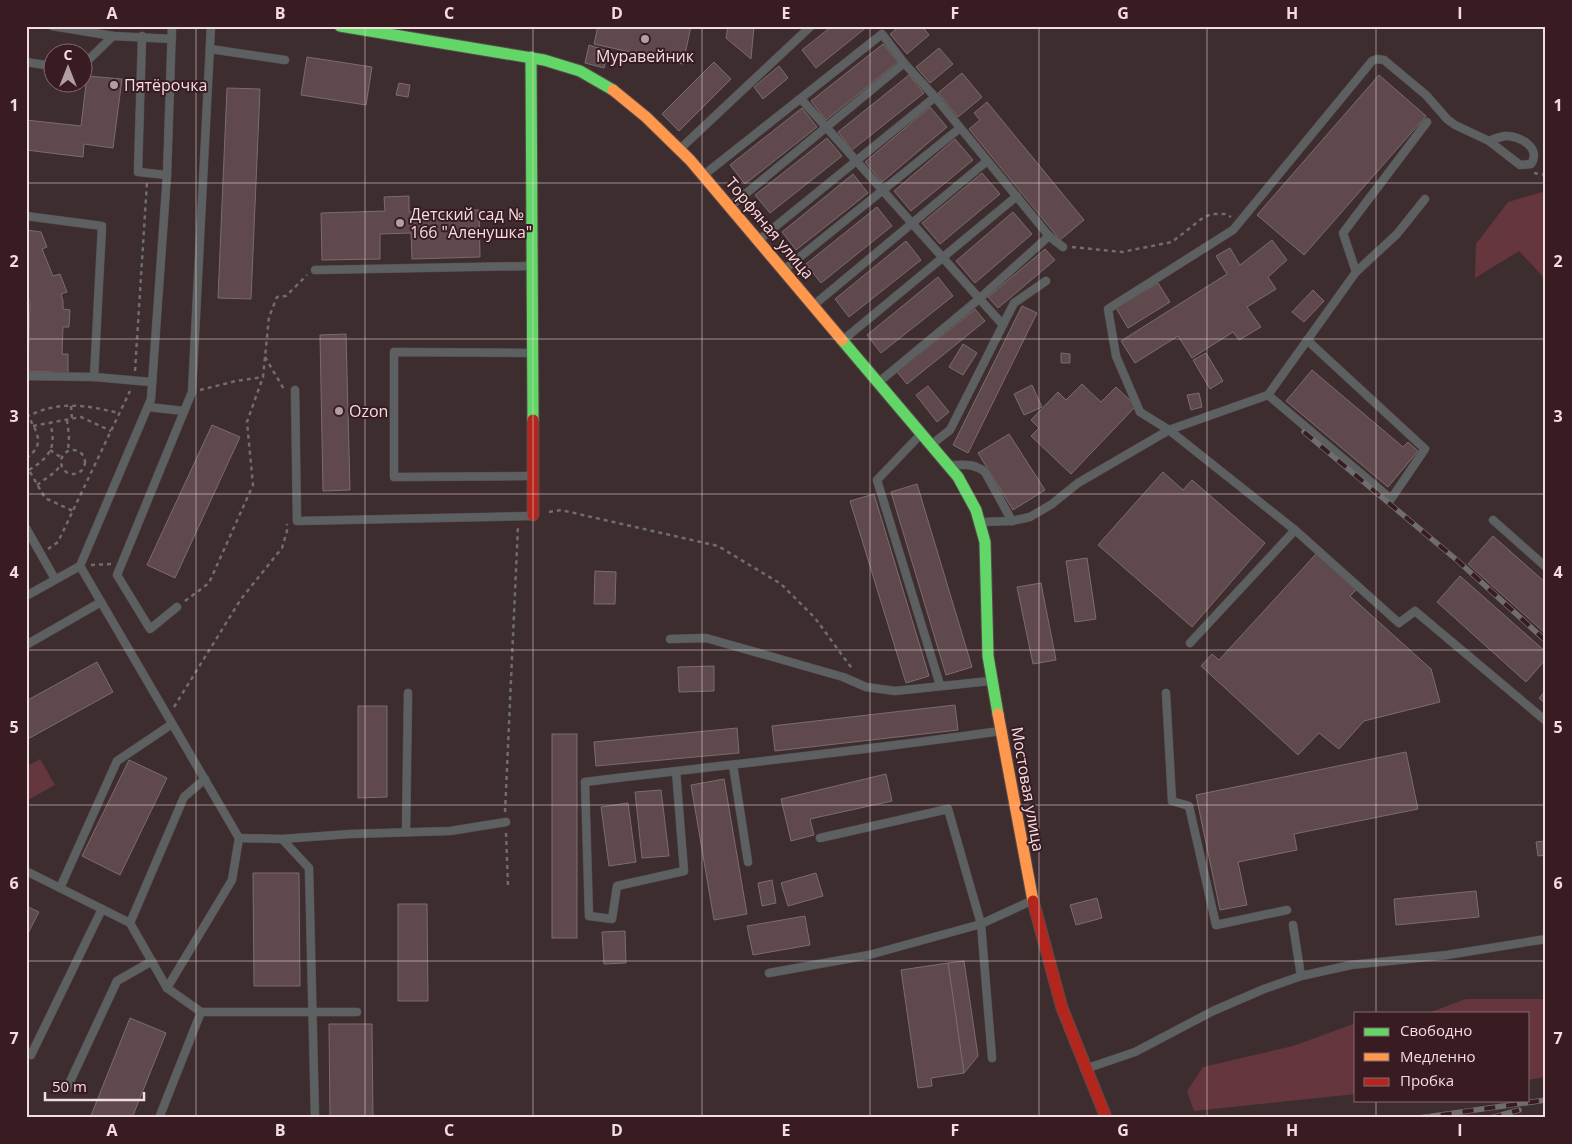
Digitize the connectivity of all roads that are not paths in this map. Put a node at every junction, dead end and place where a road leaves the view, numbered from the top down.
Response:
1 (52, 26) edge
2 (172, 26) edge
3 (211, 26) edge
4 (340, 26) edge
5 (811, 26) edge
6 (112, 36) junction
7 (142, 36) junction
8 (172, 39) junction
9 (210, 49) junction
10 (92, 56) edge
11 (531, 57) junction
12 (285, 60) dead end
13 (26, 62) edge
14 (904, 63) junction
15 (42, 64) edge
16 (935, 96) junction
17 (802, 99) junction
18 (1427, 122) dead end
19 (827, 128) junction
20 (960, 128) junction
21 (1489, 141) junction
22 (680, 149) junction
23 (856, 160) junction
24 (987, 162) junction
25 (167, 175) junction
26 (703, 175) junction
27 (882, 190) junction
28 (1017, 196) junction
29 (1425, 199) dead end
30 (730, 206) junction
31 (26, 216) edge
32 (912, 224) junction
33 (1049, 236) junction
34 (758, 240) junction
35 (1063, 246) road end
36 (942, 257) junction
37 (532, 266) junction
38 (315, 270) road end
39 (784, 270) junction
40 (1356, 272) junction
41 (1046, 282) dead end
42 (980, 299) junction
43 (814, 305) junction
44 (1003, 325) junction
45 (843, 340) junction
46 (1306, 340) junction
47 (533, 353) junction
48 (26, 376) edge
49 (94, 377) junction
50 (152, 382) junction
51 (879, 382) junction
52 (295, 390) dead end
53 (1268, 396) junction
54 (148, 407) junction
55 (184, 411) junction
56 (1169, 430) junction
57 (922, 433) junction
58 (932, 444) junction
59 (950, 465) junction
60 (533, 476) junction
61 (533, 516) joint
62 (1493, 520) dead end
63 (1012, 521) junction
64 (980, 522) junction
65 (26, 528) edge
66 (1295, 530) junction
67 (80, 566) junction
68 (1546, 567) edge
69 (55, 579) junction
70 (26, 596) edge
71 (101, 602) junction
72 (177, 607) road end
73 (670, 639) dead end
74 (1190, 643) dead end
75 (26, 645) edge
76 (992, 681) junction
77 (940, 685) junction
78 (408, 693) dead end
79 (1166, 693) dead end
80 (1546, 721) edge
81 (172, 724) junction
82 (1000, 730) junction
83 (733, 765) junction
84 (676, 771) junction
85 (204, 779) junction
86 (506, 822) road end
87 (406, 832) junction
88 (239, 838) junction
89 (820, 838) dead end
90 (282, 839) junction
91 (748, 862) dead end
92 (26, 871) edge
93 (60, 888) junction
94 (1033, 900) junction
95 (102, 909) junction
96 (1287, 910) dead end
97 (130, 923) junction
98 (981, 924) junction
99 (1293, 925) dead end
100 (1546, 939) edge
101 (152, 961) junction
102 (769, 973) dead end
103 (1301, 976) junction
104 (167, 988) junction
105 (201, 1012) junction
106 (312, 1012) junction
107 (357, 1012) dead end
108 (32, 1055) dead end
109 (992, 1058) dead end
110 (1088, 1068) junction
111 (67, 1088) dead end
112 (1105, 1115) dead end
113 (159, 1118) edge
114 (315, 1118) edge

1 - 6 lane
2 - 8 lane
3 - 9 lane
4 - 11 street, Торфяная улица
5 - 22 lane
6 - 7 lane
6 - 10 lane
7 - 8 lane
7 - 25 lane
8 - 25 lane
9 - 12 lane
9 - 55 lane
11 - 22 street, Торфяная улица
11 - 37 street
13 - 15 lane
14 - 16 lane
14 - 17 lane
14 - 19 lane
16 - 20 lane
16 - 23 lane
17 - 19 lane
17 - 26 lane
18 - 40 lane
19 - 23 lane
19 - 30 lane
20 - 24 lane
20 - 27 lane
21 - 21 lane
21 - 56 lane
22 - 26 street, Торфяная улица
23 - 27 lane
23 - 34 lane
24 - 28 lane
24 - 32 lane
25 - 50 lane
26 - 30 street, Торфяная улица
27 - 32 lane
27 - 39 lane
28 - 33 lane
28 - 36 lane
29 - 40 lane
30 - 34 street, Торфяная улица
31 - 49 lane
32 - 36 lane
32 - 43 lane
33 - 35 lane
33 - 42 lane
34 - 39 street, Торфяная улица
36 - 42 lane
36 - 45 lane
37 - 38 lane
37 - 47 street
39 - 43 street, Торфяная улица
40 - 46 lane
41 - 44 lane
42 - 44 lane
42 - 51 lane
43 - 45 street, Торфяная улица
44 - 58 lane
45 - 51 street, Торфяная улица
46 - 53 lane
46 - 53 lane
47 - 60 street
47 - 60 lane
48 - 49 lane
49 - 50 lane
50 - 54 lane
51 - 57 street, Торфяная улица
52 - 61 lane
53 - 56 lane
54 - 55 lane
54 - 67 lane
55 - 72 lane
56 - 63 lane
56 - 66 lane
57 - 58 street, Торфяная улица
57 - 77 lane
58 - 59 street, Торфяная улица
59 - 63 lane
59 - 64 street, Мостовая улица
60 - 61 street
62 - 68 lane
63 - 64 lane
64 - 76 street, Мостовая улица
65 - 69 lane
66 - 74 lane
66 - 80 lane
67 - 69 lane
67 - 71 lane
69 - 70 lane
71 - 75 lane
71 - 81 lane
73 - 77 lane
76 - 77 lane
76 - 82 street, Мостовая улица
78 - 87 lane
79 - 96 lane
81 - 85 lane
81 - 93 lane
82 - 83 lane
82 - 94 street, Мостовая улица
83 - 84 lane
83 - 91 lane
84 - 84 lane
85 - 88 lane
85 - 97 lane
86 - 87 lane
87 - 90 lane
88 - 90 lane
88 - 104 lane
89 - 98 lane
90 - 106 lane
92 - 93 lane
93 - 95 lane
94 - 98 lane
94 - 110 street, Мостовая улица
95 - 97 lane
95 - 108 lane
97 - 101 lane
98 - 102 lane
98 - 109 lane
99 - 103 lane
100 - 103 lane
101 - 104 lane
101 - 111 lane
103 - 110 lane
104 - 105 lane
105 - 106 lane
105 - 113 lane
106 - 107 lane
106 - 114 lane
110 - 112 street, Мостовая улица

